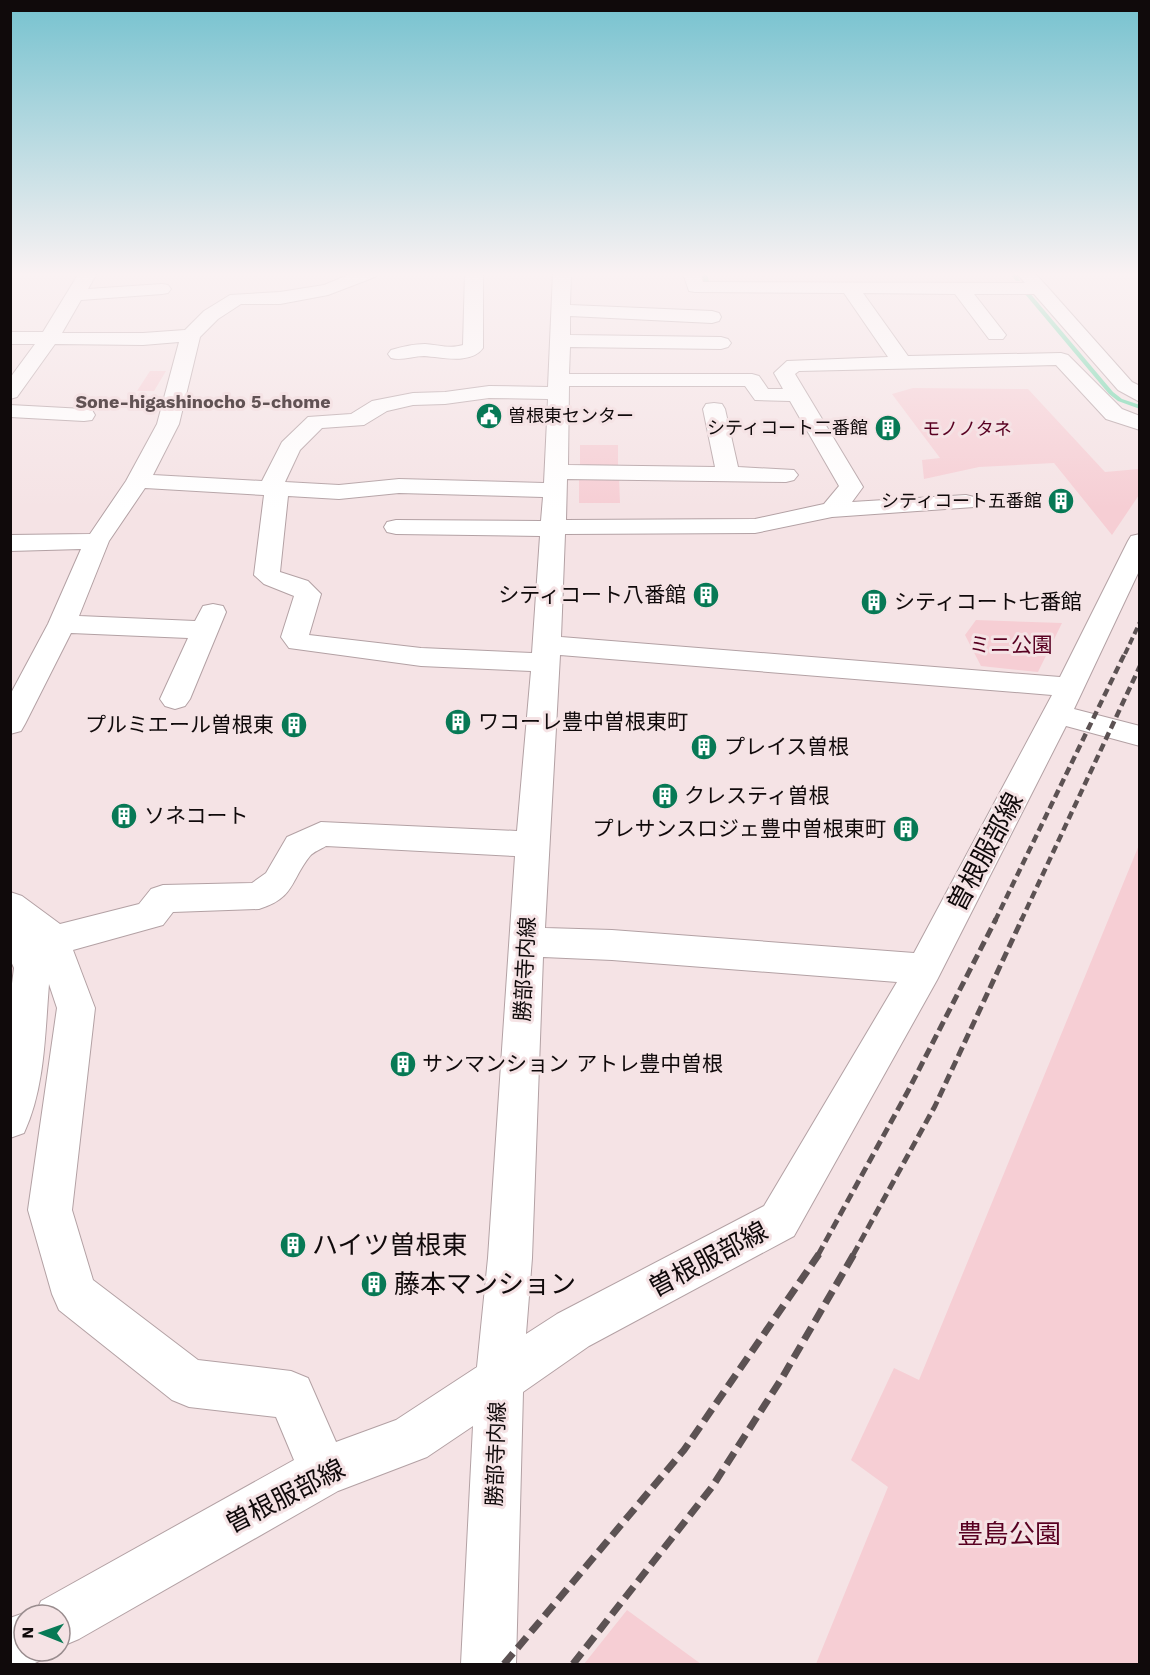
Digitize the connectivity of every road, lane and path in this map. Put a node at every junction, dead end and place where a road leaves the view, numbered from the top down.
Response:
1 (40, 351) edge
2 (187, 351) edge
3 (415, 351) edge
4 (431, 351) edge
5 (462, 351) edge
6 (560, 351) edge
7 (894, 351) edge
8 (1094, 351) edge
9 (398, 354) dead end
10 (901, 361) junction
11 (559, 386) junction
12 (10, 393) edge
13 (797, 394) junction
14 (1140, 396) edge
15 (714, 409) dead end
16 (10, 411) edge
17 (84, 414) dead end
18 (1140, 424) edge
19 (729, 474) junction
20 (786, 475) dead end
21 (138, 481) junction
22 (555, 481) junction
23 (273, 488) junction
24 (966, 502) dead end
25 (832, 510) junction
26 (396, 527) dead end
27 (553, 528) junction
28 (97, 541) junction
29 (1140, 541) edge
30 (10, 543) edge
31 (62, 624) junction
32 (546, 654) junction
33 (175, 699) dead end
34 (1063, 701) junction
35 (10, 724) edge
36 (1140, 736) edge
37 (533, 844) junction
38 (10, 907) edge
39 (52, 941) junction
40 (526, 942) junction
41 (924, 969) junction
42 (10, 1120) edge
43 (499, 1382) junction
44 (324, 1471) junction
45 (72, 1613) edge
46 (489, 1665) edge

1 - 12 street
2 - 21 street
3 - 9 street
4 - 5 street
6 - 11 street, 勝部寺内線
7 - 10 street
8 - 14 street
10 - 13 street
10 - 18 street
11 - 13 street
11 - 22 street, 勝部寺内線
11 - 23 street
13 - 25 street
15 - 19 street
16 - 17 street
19 - 20 street
19 - 22 street
21 - 23 street
21 - 28 street
22 - 23 street
22 - 27 street, 勝部寺内線
23 - 32 street
24 - 25 street
25 - 27 street
26 - 27 street
27 - 32 street, 勝部寺内線
28 - 30 street
28 - 31 street
29 - 34 street, 曽根服部線
31 - 33 street
31 - 35 street
32 - 34 street
32 - 37 street, 勝部寺内線
34 - 36 street
34 - 41 street, 曽根服部線
37 - 39 street
37 - 40 street, 勝部寺内線
38 - 39 street
38 - 42 street
39 - 44 street
40 - 41 street
40 - 43 street, 勝部寺内線
41 - 43 street, 曽根服部線
43 - 44 street, 曽根服部線
43 - 46 street, 勝部寺内線
44 - 45 street, 曽根服部線

